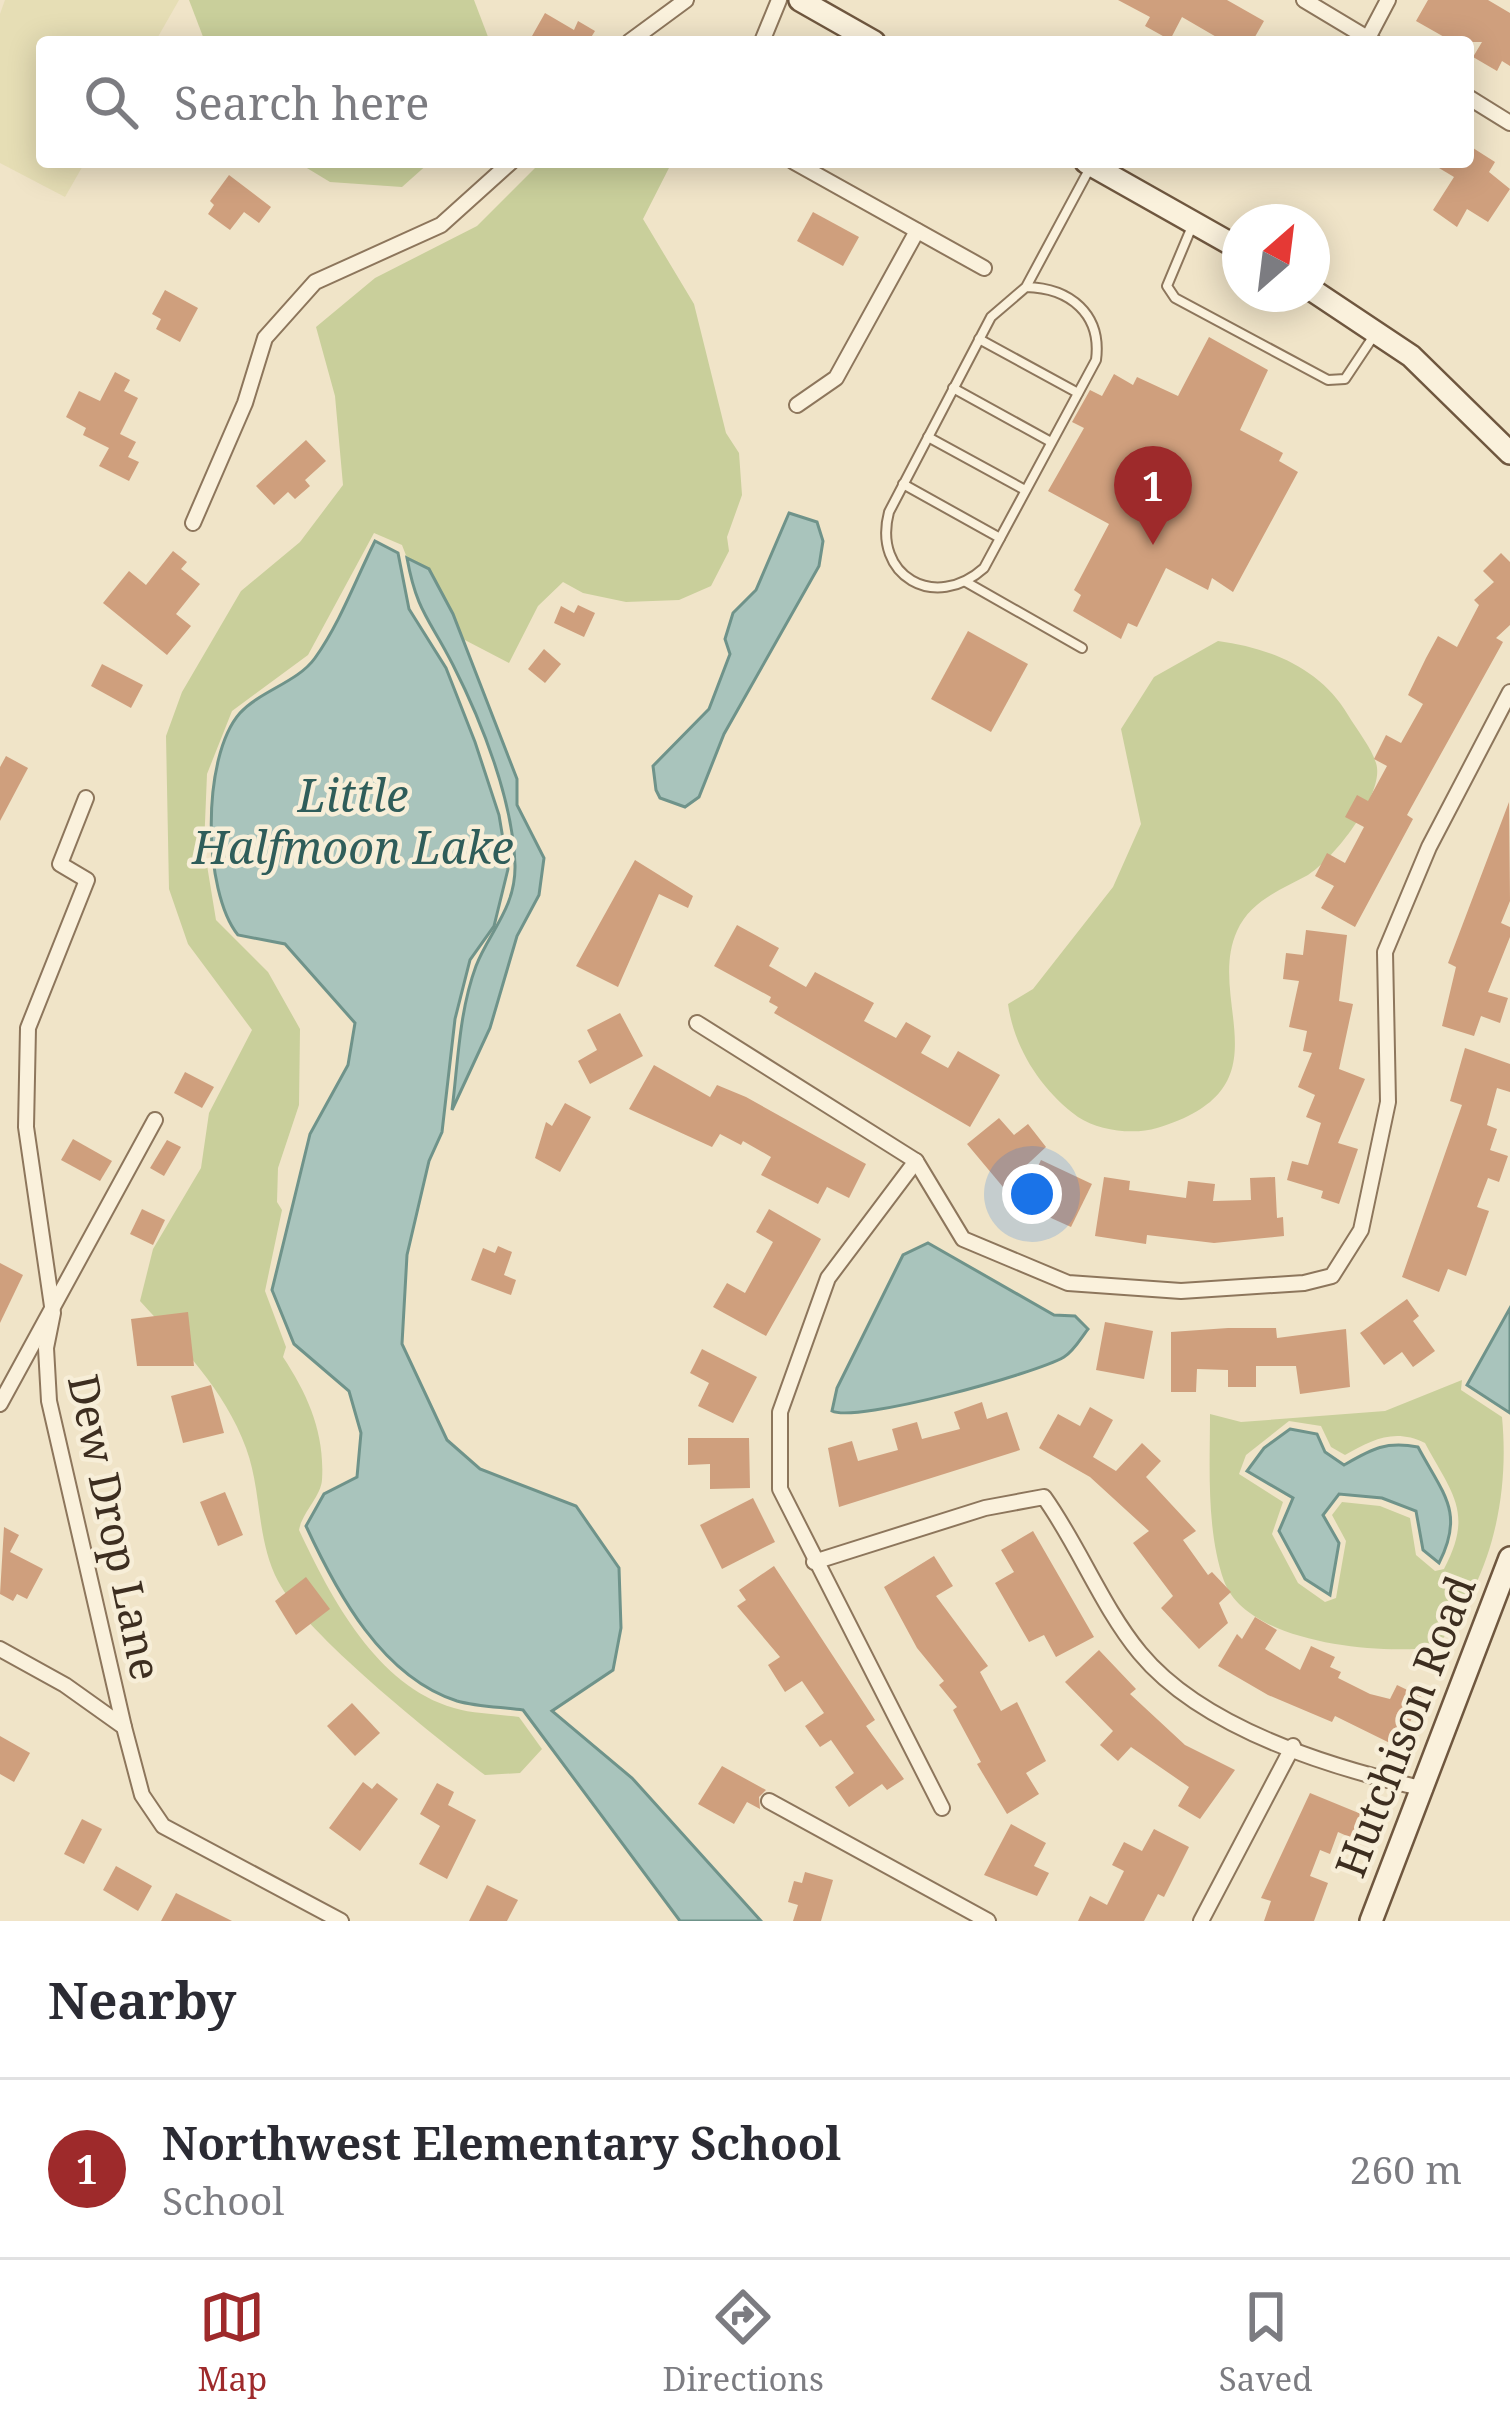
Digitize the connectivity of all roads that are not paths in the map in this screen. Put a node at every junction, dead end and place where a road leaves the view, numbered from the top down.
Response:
1 (686, 0) edge
2 (779, 0) edge
3 (800, 0) edge
4 (1304, 0) edge
5 (1388, 0) edge
6 (637, 36) edge
7 (762, 36) edge
8 (863, 36) edge
9 (1364, 36) edge
10 (1373, 36) edge
11 (1474, 101) edge
12 (1510, 123) edge
13 (504, 168) edge
14 (805, 168) edge
15 (1087, 168) edge
16 (1096, 168) edge
17 (1194, 223) junction
18 (917, 231) junction
19 (1222, 239) edge
20 (984, 268) dead end
21 (1026, 287) junction
22 (1330, 302) edge
23 (1376, 332) junction
24 (979, 339) junction
25 (953, 388) junction
26 (1078, 392) junction
27 (796, 405) dead end
28 (928, 437) junction
29 (1051, 442) junction
30 (1510, 453) edge
31 (903, 484) junction
32 (1025, 490) junction
33 (193, 523) dead end
34 (1000, 538) junction
35 (965, 582) junction
36 (1082, 648) dead end
37 (1510, 692) edge
38 (86, 798) dead end
39 (697, 1023) dead end
40 (155, 1120) dead end
41 (916, 1161) junction
42 (53, 1312) junction
43 (0, 1404) edge
44 (1510, 1558) edge
45 (814, 1562) junction
46 (0, 1649) edge
47 (124, 1727) junction
48 (1293, 1746) junction
49 (1425, 1789) junction
50 (770, 1801) dead end
51 (942, 1808) dead end
52 (341, 1921) edge
53 (988, 1921) edge
54 (1201, 1921) edge
55 (1372, 1921) edge

1 - 6 street
2 - 7 street
3 - 8 street
4 - 9 street
5 - 10 street
11 - 12 street
13 - 33 street
14 - 18 street
15 - 21 lane
16 - 17 street
17 - 19 street
17 - 23 lane
18 - 20 street
18 - 27 street
21 - 24 lane
21 - 26 lane
22 - 23 street
23 - 30 street
24 - 25 lane
24 - 26 lane
25 - 28 lane
25 - 29 lane
26 - 29 lane
28 - 31 lane
28 - 32 lane
29 - 32 lane
31 - 34 lane
31 - 35 lane
32 - 34 lane
34 - 35 lane
35 - 36 lane
37 - 41 street
38 - 42 street, Dew Drop Lane
39 - 41 street
40 - 42 street
41 - 45 street
42 - 43 street
42 - 47 street, Dew Drop Lane
44 - 49 street, Hutchison Road
45 - 48 street
45 - 51 street
46 - 47 street
47 - 52 street, Dew Drop Lane
48 - 49 street
48 - 54 street
49 - 55 street, Hutchison Road
50 - 53 street

